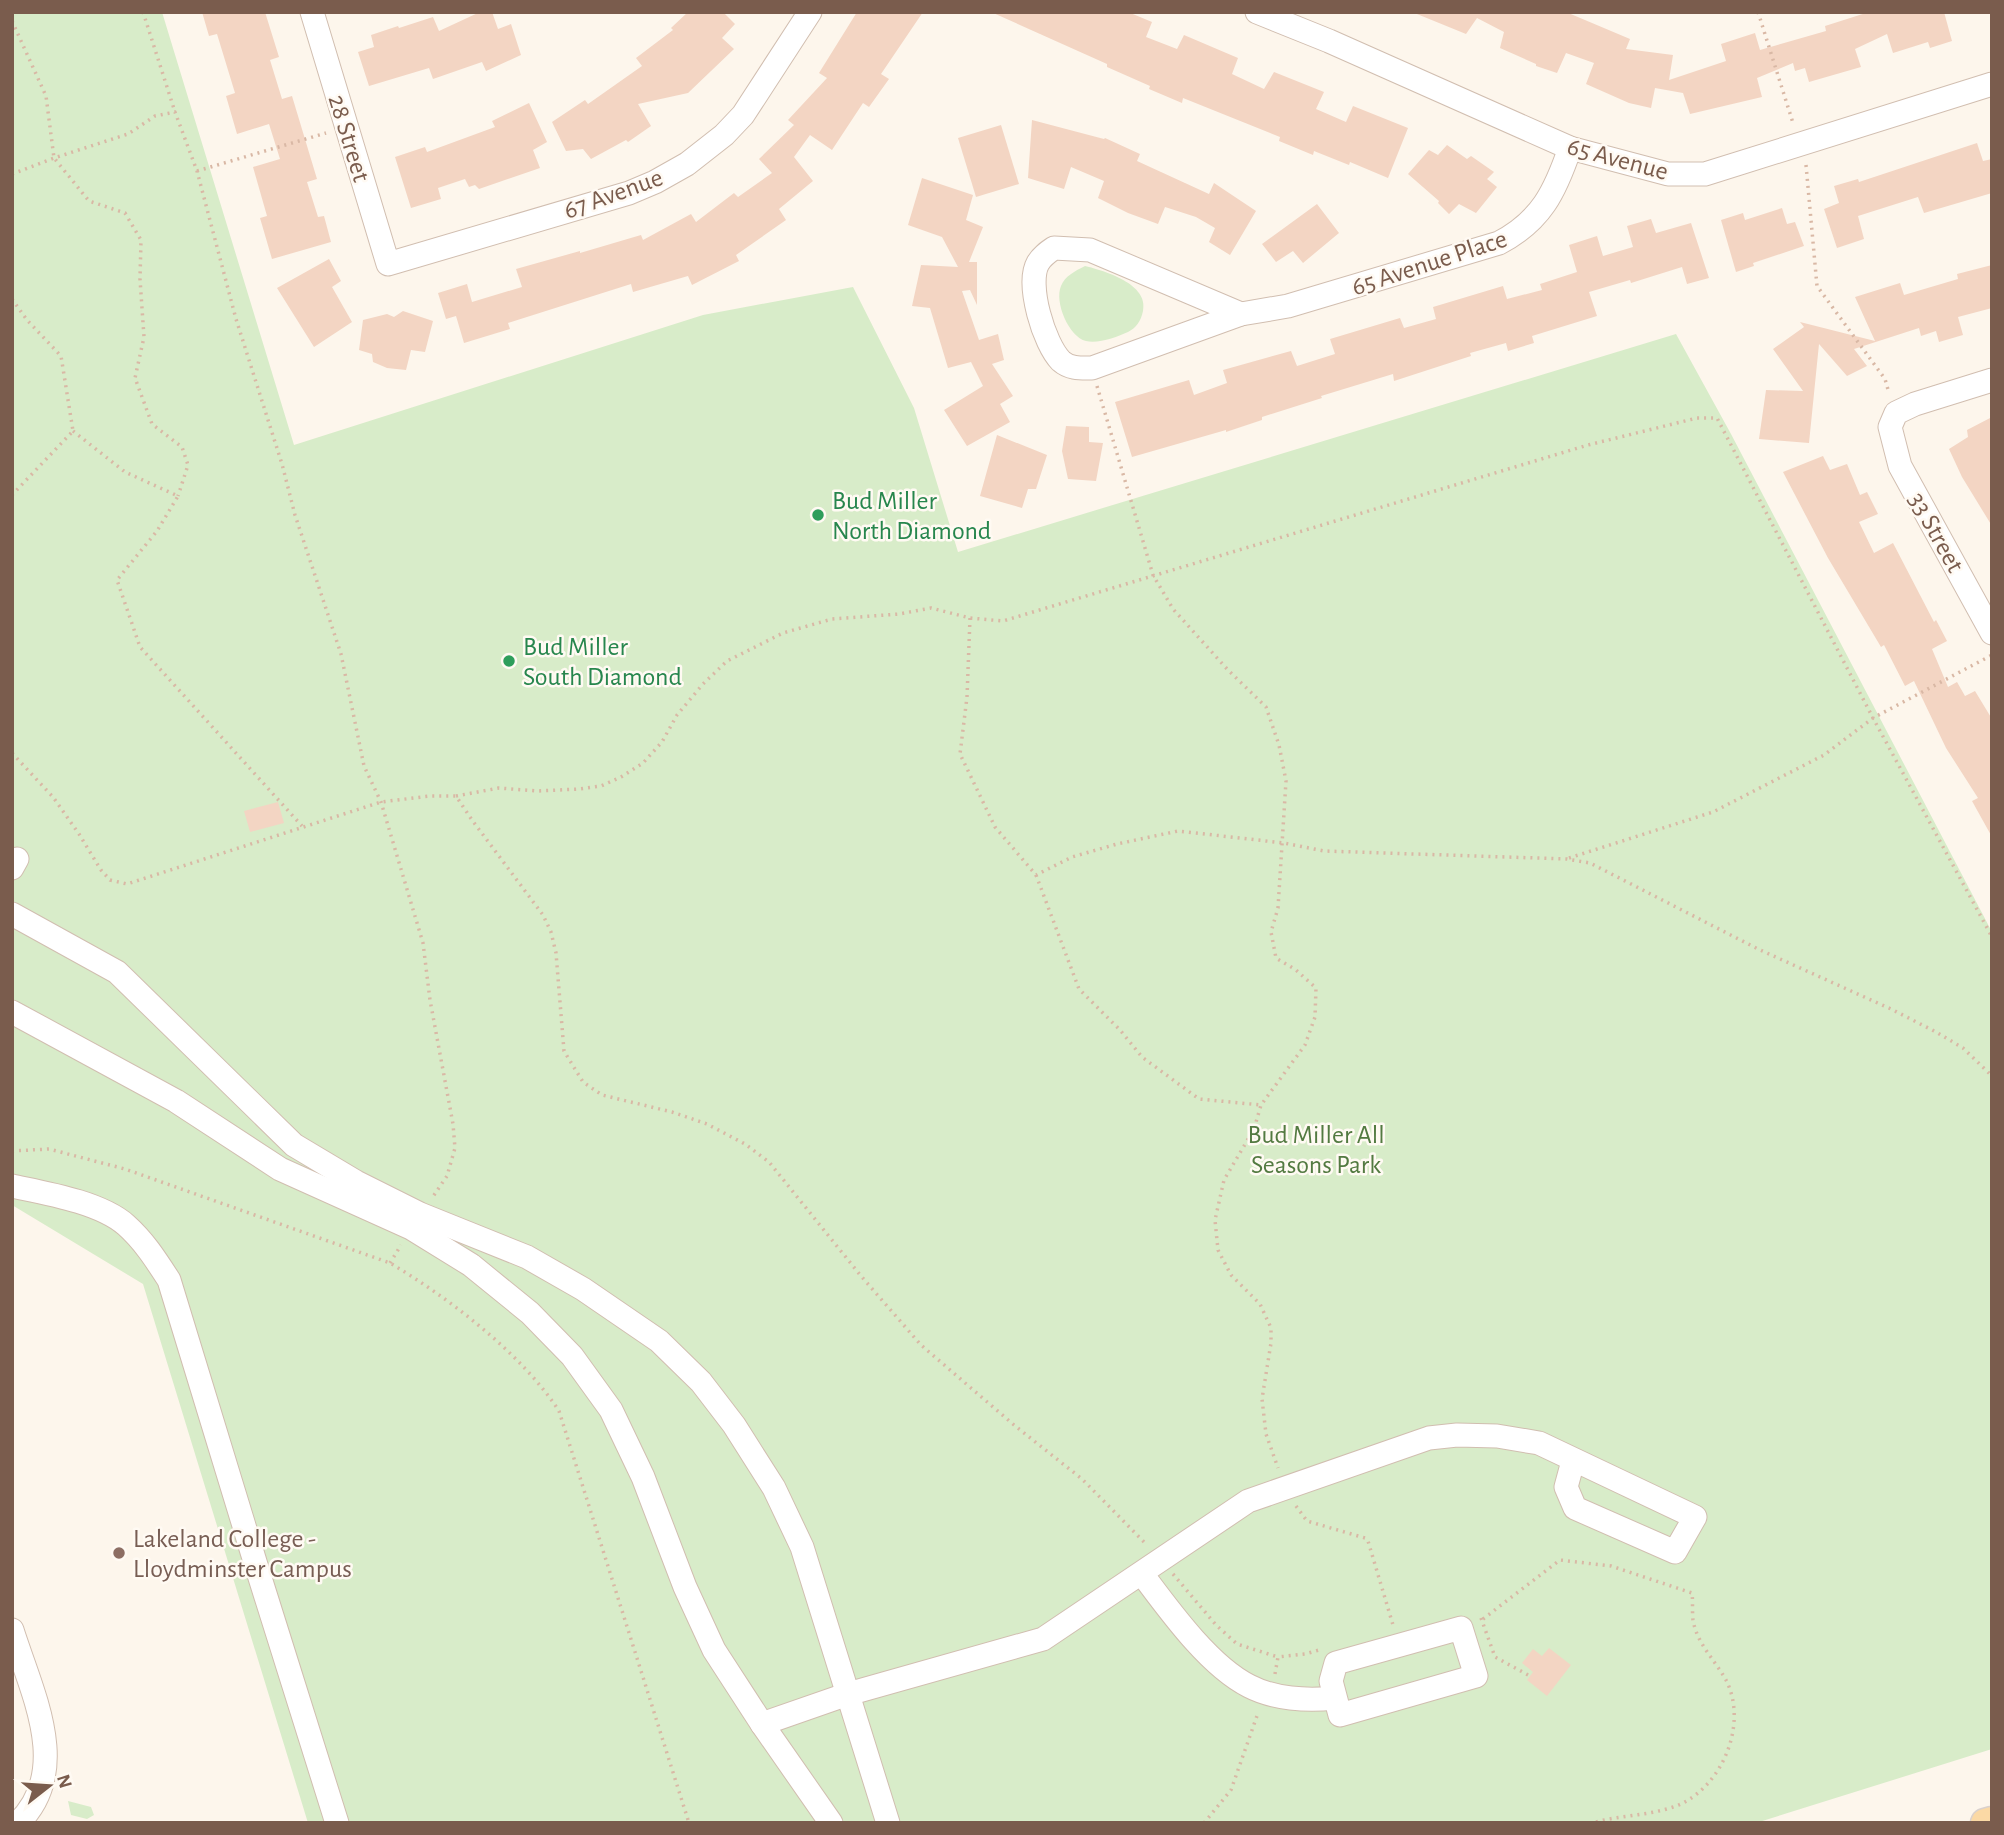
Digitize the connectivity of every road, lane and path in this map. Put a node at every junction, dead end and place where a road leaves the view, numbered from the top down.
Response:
1 (143, 12) edge
2 (312, 12) edge
3 (810, 12) edge
4 (1257, 12) edge
5 (1758, 12) edge
6 (12, 21) edge
7 (1992, 84) edge
8 (175, 112) junction
9 (1793, 123) dead end
10 (326, 133) dead end
11 (1570, 148) junction
12 (54, 158) junction
13 (1804, 159) dead end
14 (197, 171) junction
15 (12, 174) edge
16 (388, 264) joint
17 (12, 299) edge
18 (1241, 314) junction
19 (1885, 379) dead end
20 (1992, 380) edge
21 (1098, 389) dead end
22 (73, 432) junction
23 (12, 495) edge
24 (178, 496) junction
25 (1153, 575) junction
26 (971, 618) junction
27 (1992, 633) edge
28 (1992, 655) edge
29 (1873, 718) junction
30 (12, 753) edge
31 (456, 796) junction
32 (381, 802) junction
33 (302, 826) junction
34 (1284, 843) junction
35 (1567, 859) junction
36 (1036, 875) junction
37 (12, 914) edge
38 (1992, 937) edge
39 (12, 1012) edge
40 (1992, 1076) edge
41 (1261, 1105) junction
42 (12, 1151) edge
43 (12, 1186) edge
44 (429, 1202) dead end
45 (404, 1239) dead end
46 (390, 1264) junction
47 (1573, 1461) junction
48 (1278, 1466) dead end
49 (1298, 1510) dead end
50 (1148, 1546) dead end
51 (1171, 1572) dead end
52 (1142, 1574) junction
53 (12, 1630) edge
54 (1394, 1631) dead end
55 (1278, 1657) dead end
56 (1530, 1676) dead end
57 (848, 1694) junction
58 (1334, 1698) junction
59 (1261, 1706) dead end
60 (762, 1724) junction
61 (1992, 1821) edge
62 (18, 1823) edge
63 (337, 1823) edge
64 (689, 1823) edge
65 (831, 1823) edge
66 (888, 1823) edge
67 (1204, 1823) edge
68 (1592, 1823) edge
69 (1985, 1823) edge

1 - 8 path
2 - 16 street, 28 Street
3 - 16 street, 67 Avenue
4 - 11 street, 65 Avenue
5 - 9 path
6 - 12 path
7 - 11 street, 65 Avenue
8 - 12 path
8 - 14 path
10 - 14 path
11 - 18 street, 65 Avenue Place
12 - 15 path
12 - 24 path
13 - 19 path
14 - 32 path
17 - 22 path
18 - 18 street, 65 Avenue Place
20 - 27 street, 33 Street
21 - 25 path
22 - 23 path
22 - 24 path
24 - 33 path
25 - 26 path
25 - 29 path
25 - 34 path
26 - 31 path
26 - 36 path
28 - 29 path
29 - 35 path
29 - 38 path
30 - 33 path
31 - 32 path
31 - 50 path
32 - 33 path
32 - 44 path
34 - 35 path
34 - 36 path
34 - 41 path
35 - 40 path
36 - 41 path
37 - 57 street
39 - 60 street
41 - 48 path
42 - 46 path
43 - 63 street
45 - 46 path
46 - 64 path
47 - 47 street
47 - 52 street
49 - 54 path
51 - 55 path
52 - 57 street
52 - 58 street
53 - 62 street
56 - 68 path
57 - 60 street
57 - 66 street
58 - 58 street
59 - 67 path
60 - 65 street
61 - 69 main road

